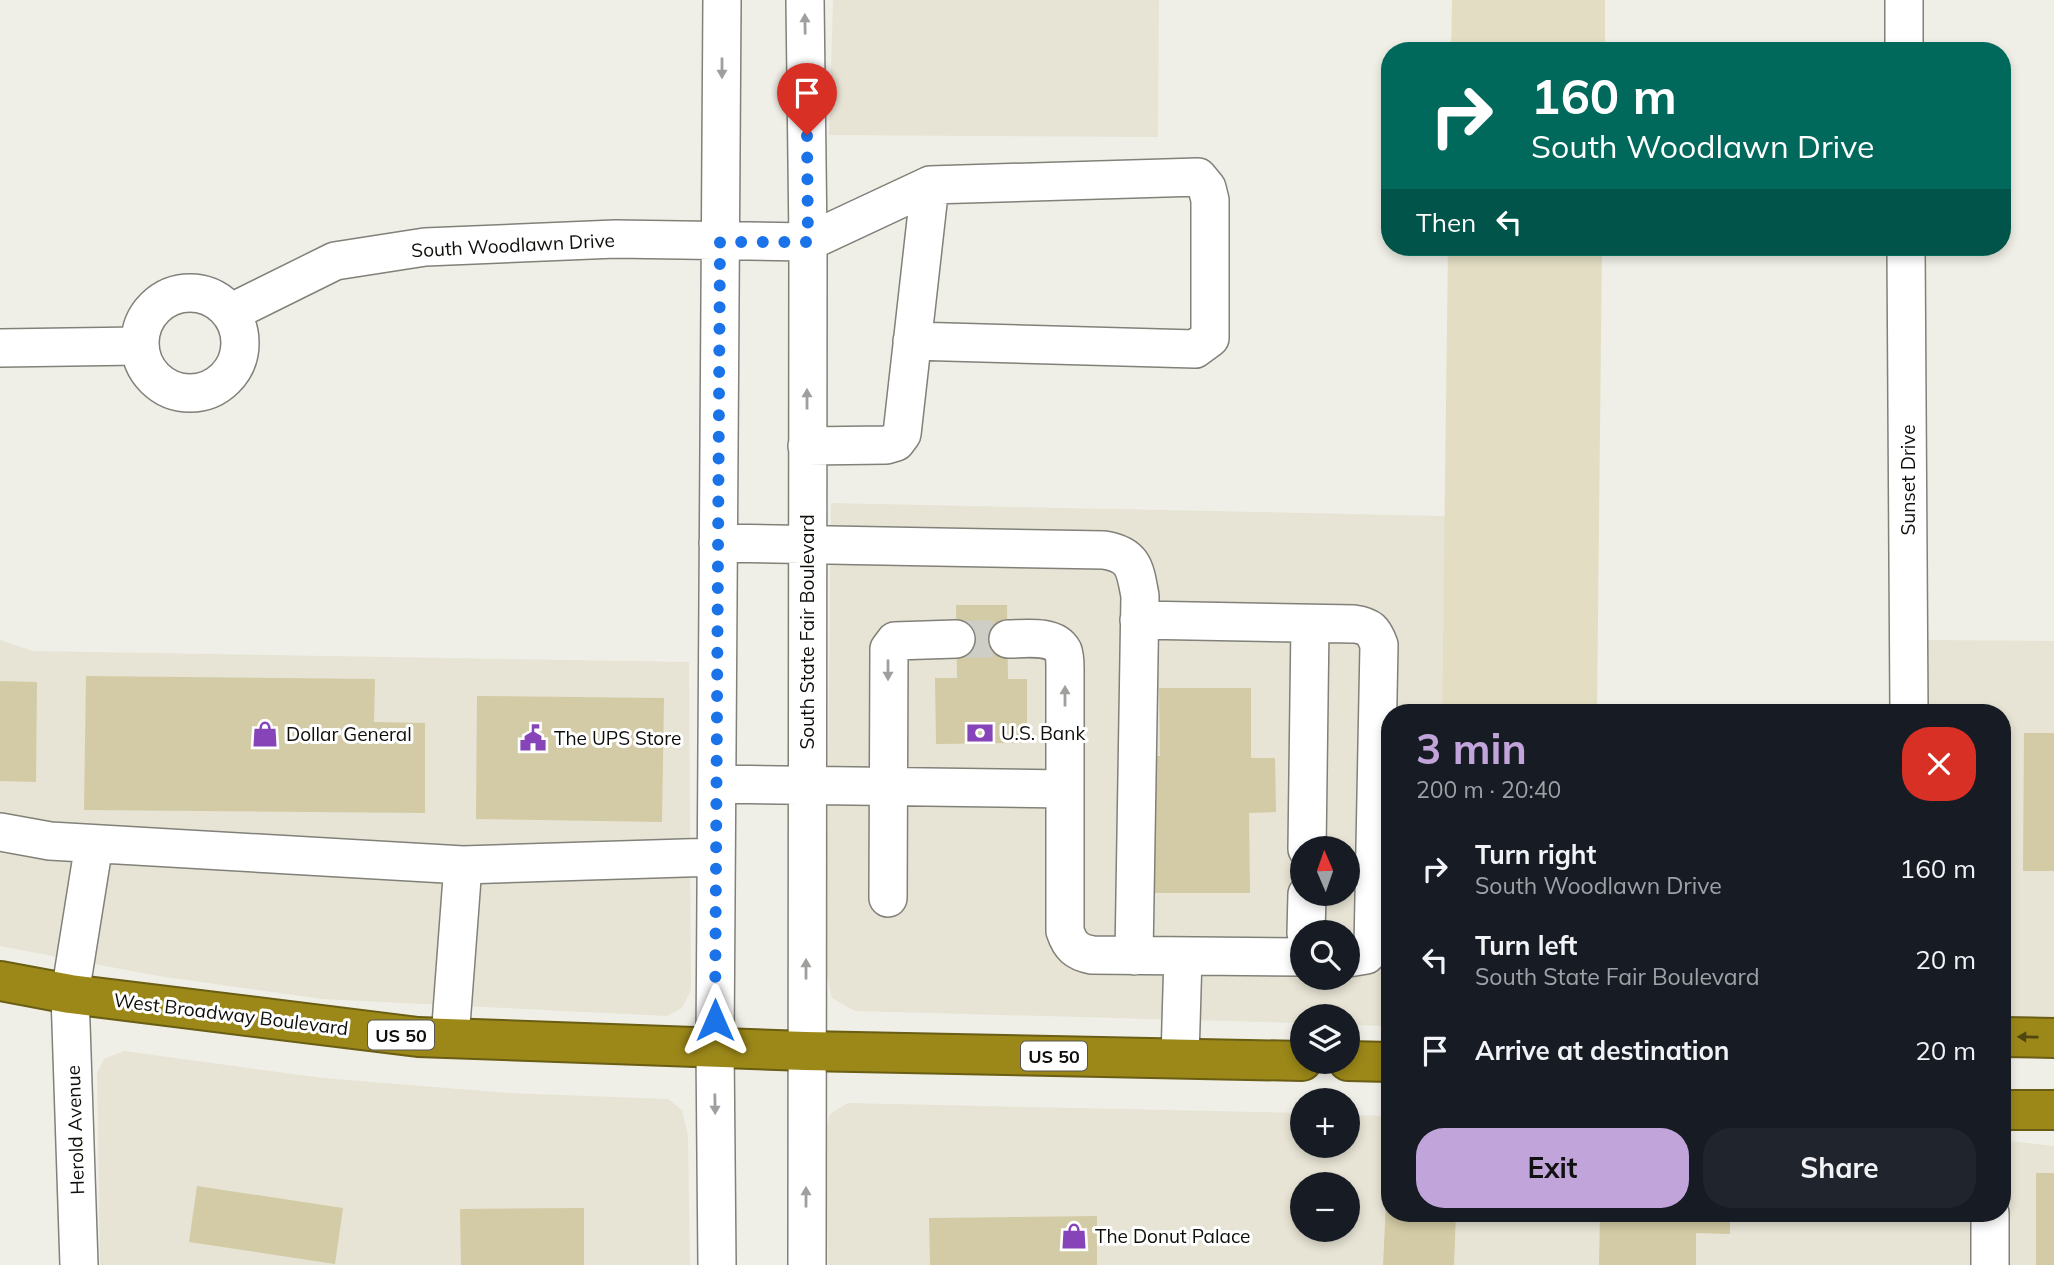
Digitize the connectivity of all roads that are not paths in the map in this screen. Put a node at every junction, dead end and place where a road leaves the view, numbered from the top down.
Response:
1 (722, 0) edge
2 (805, 0) edge
3 (1904, 0) edge
4 (1904, 42) edge
5 (930, 185) junction
6 (720, 242) junction
7 (808, 242) junction
8 (1906, 256) edge
9 (230, 313) junction
10 (912, 341) junction
11 (139, 346) junction
12 (0, 348) edge
13 (807, 446) junction
14 (718, 542) junction
15 (807, 545) junction
16 (1139, 620) junction
17 (1310, 624) junction
18 (956, 639) tunnel mouth
19 (1008, 639) tunnel mouth
20 (1909, 704) edge
21 (717, 784) junction
22 (806, 787) junction
23 (888, 788) junction
24 (1065, 789) junction
25 (0, 832) edge
26 (1307, 836) edge
27 (94, 844) junction
28 (716, 857) junction
29 (463, 865) junction
30 (888, 898) dead end
31 (1134, 956) junction
32 (1183, 956) junction
33 (1360, 956) edge
34 (1290, 957) edge
35 (0, 981) edge
36 (70, 994) junction
37 (2011, 1037) edge
38 (450, 1038) junction
39 (2054, 1038) edge
40 (715, 1047) junction
41 (805, 1051) junction
42 (1181, 1058) junction
43 (1290, 1060) edge
44 (1360, 1062) edge
45 (1381, 1062) edge
46 (2011, 1110) edge
47 (2054, 1110) edge
48 (1990, 1222) edge
49 (79, 1265) edge
50 (717, 1265) edge
51 (807, 1265) edge
52 (1990, 1265) edge

1 -> 6 street
7 -> 2 street, South State Fair Boulevard
3 - 4 street
5 - 7 street
5 - 10 street
5 - 10 street
6 - 7 street, South Woodlawn Drive
6 - 9 street, South Woodlawn Drive
6 - 14 street
13 -> 7 street, South State Fair Boulevard
8 - 20 street, Sunset Drive
9 - 11 street
9 - 11 street
10 - 13 street
11 - 12 street
13 - 15 street, South State Fair Boulevard
14 - 15 street
14 - 21 street
15 - 16 street
15 - 22 street, South State Fair Boulevard
16 - 17 street
16 - 31 street
17 - 26 street
17 - 33 street
18 -> 23 street
24 -> 19 street
21 - 22 street
21 - 28 street
22 - 23 street
41 -> 22 street, South State Fair Boulevard
23 - 24 street
23 - 30 street
24 - 31 street
25 - 27 street
27 - 29 street
27 - 36 street, Herold Avenue
28 - 29 street
28 - 40 street
29 - 38 street
31 - 32 street
32 - 34 street
32 - 42 street
35 - 36 highway, West Broadway Boulevard / US 50
36 - 38 highway, West Broadway Boulevard / US 50
36 - 49 street, Herold Avenue
39 -> 37 highway
38 - 40 highway, West Broadway Boulevard / US 50
40 - 41 highway, West Broadway Boulevard / US 50
40 -> 50 street
41 - 42 highway, West Broadway Boulevard / US 50
51 -> 41 street, South State Fair Boulevard
42 - 43 highway, West Broadway Boulevard / US 50
44 - 45 highway
46 - 47 highway
48 - 52 street

